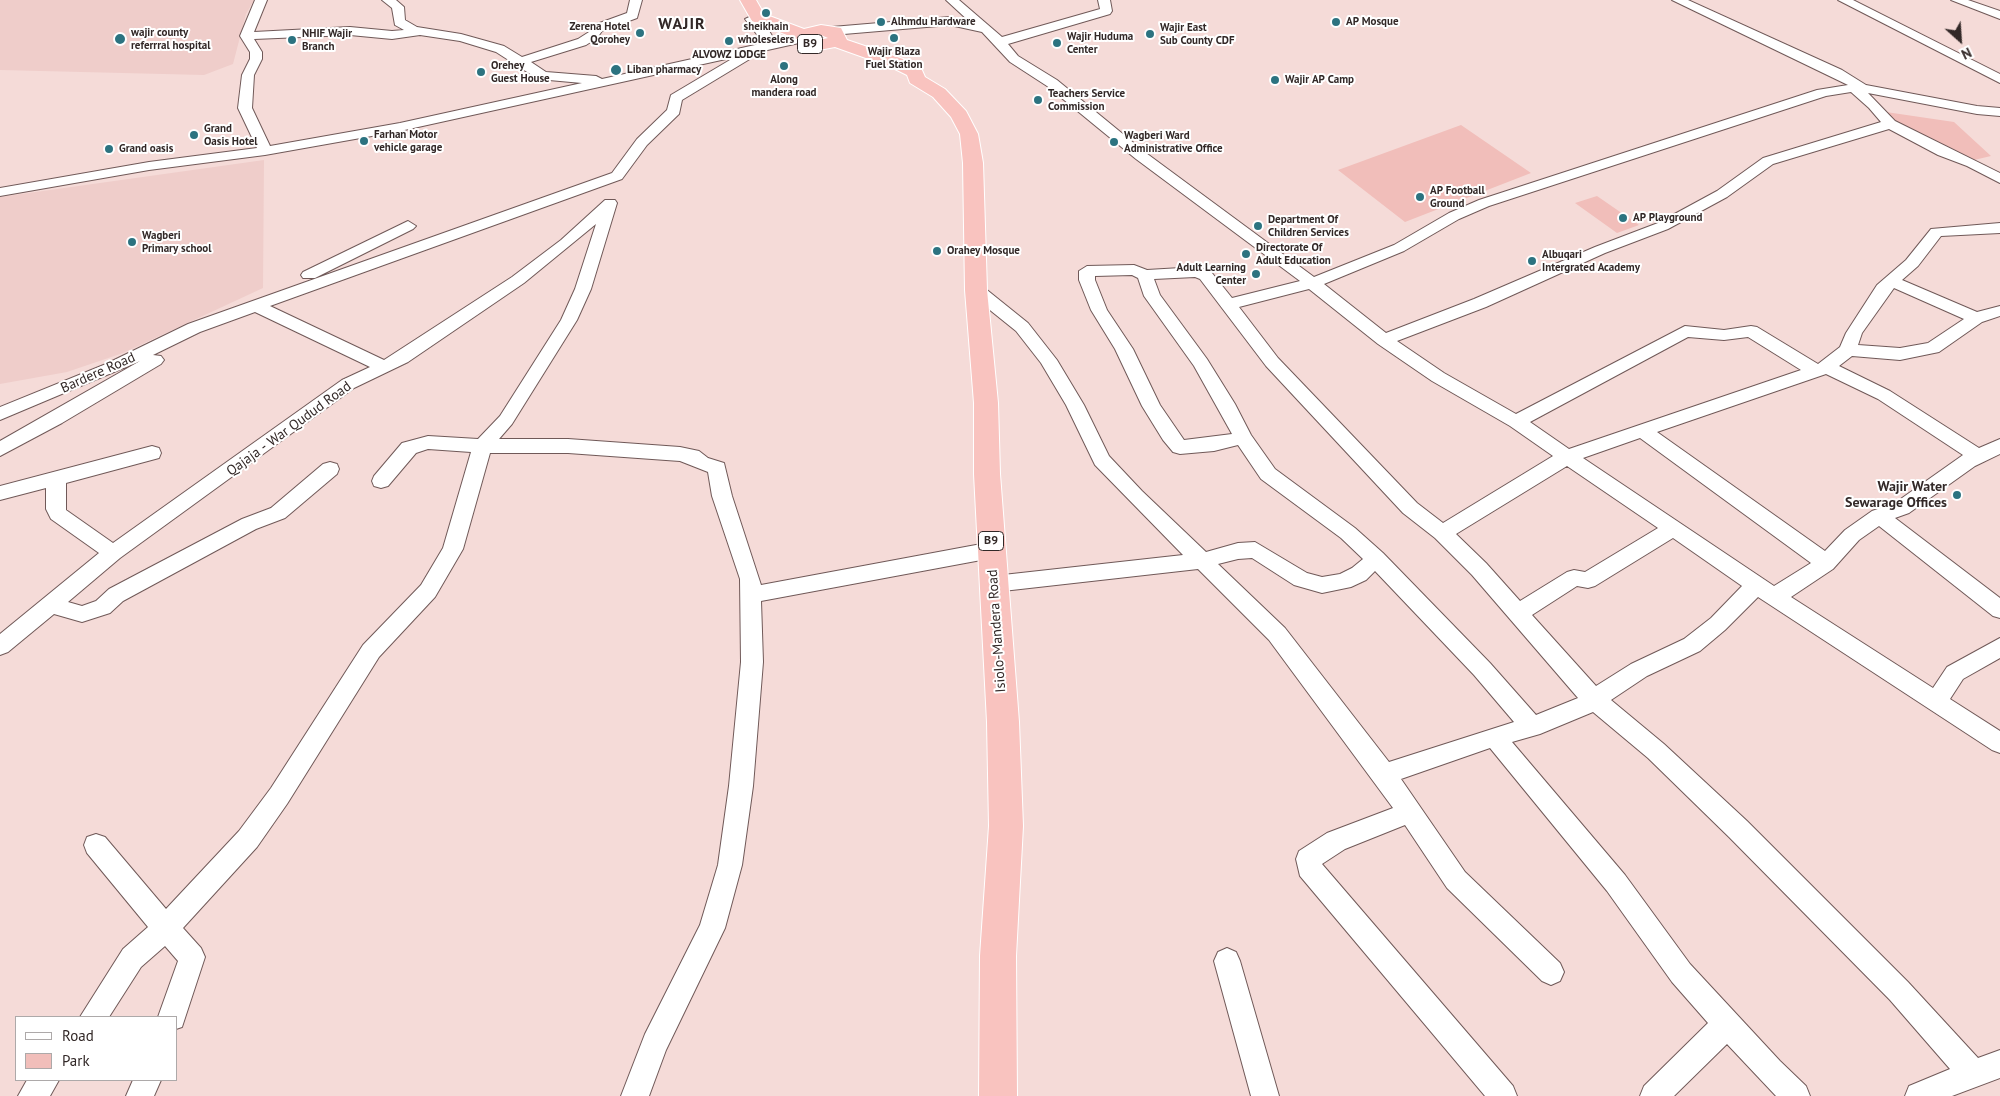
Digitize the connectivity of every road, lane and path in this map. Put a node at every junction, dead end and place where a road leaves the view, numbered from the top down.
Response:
1 (261, 0) edge
2 (388, 0) edge
3 (636, 0) edge
4 (748, 0) edge
5 (1104, 0) edge
6 (1678, 0) edge
7 (1844, 0) edge
8 (1957, 0) edge
9 (954, 3) edge
10 (2000, 15) edge
11 (758, 17) junction
12 (924, 22) junction
13 (984, 30) junction
14 (422, 31) junction
15 (246, 36) junction
16 (829, 38) junction
17 (1000, 42) junction
18 (750, 51) junction
19 (522, 60) junction
20 (2000, 79) edge
21 (610, 82) junction
22 (1858, 88) junction
23 (2000, 112) edge
24 (1890, 124) junction
25 (265, 151) junction
26 (617, 176) junction
27 (2000, 179) edge
28 (0, 192) edge
29 (610, 203) junction
30 (408, 226) dead end
31 (2000, 228) edge
32 (1145, 275) junction
33 (1891, 281) junction
34 (1312, 283) junction
35 (976, 290) junction
36 (1228, 304) junction
37 (256, 306) junction
38 (2000, 311) edge
39 (1976, 318) junction
40 (196, 328) junction
41 (1384, 340) junction
42 (1848, 350) junction
43 (385, 367) junction
44 (1822, 369) junction
45 (0, 414) edge
46 (1516, 422) junction
47 (1641, 430) junction
48 (1243, 438) junction
49 (482, 446) junction
50 (2000, 446) edge
51 (0, 448) edge
52 (152, 453) dead end
53 (1568, 456) junction
54 (1978, 456) junction
55 (330, 469) dead end
56 (56, 478) junction
57 (381, 481) dead end
58 (0, 493) edge
59 (1879, 516) junction
60 (1674, 528) junction
61 (1442, 533) junction
62 (992, 550) junction
63 (113, 553) junction
64 (1376, 559) junction
65 (1202, 561) junction
66 (1826, 563) junction
67 (994, 584) junction
68 (1765, 591) junction
69 (751, 595) junction
70 (52, 605) junction
71 (2000, 610) edge
72 (1518, 613) junction
73 (0, 646) edge
74 (2000, 647) edge
75 (1594, 700) junction
76 (1936, 702) junction
77 (1532, 727) junction
78 (1494, 737) junction
79 (2000, 742) edge
80 (1384, 774) junction
81 (1411, 812) junction
82 (96, 845) dead end
83 (166, 928) junction
84 (1227, 961) dead end
85 (1551, 972) dead end
86 (95, 1016) edge
87 (172, 1016) edge
88 (1727, 1024) junction
89 (2000, 1064) edge
90 (1974, 1073) junction
91 (44, 1081) edge
92 (147, 1081) edge
93 (634, 1089) edge
94 (32, 1096) edge
95 (140, 1096) edge
96 (998, 1096) edge
97 (1265, 1096) edge
98 (1503, 1096) edge
99 (1654, 1096) edge
100 (1796, 1096) edge
101 (1919, 1096) edge

1 - 15 street
2 - 14 street
3 - 19 street
4 - 11 highway
5 - 17 street
6 - 22 street
7 - 20 street
8 - 10 street
9 - 12 street
9 - 13 street
11 - 16 highway, Isiolo-Mandera Road / B9
11 - 18 street
12 - 13 street
12 - 16 street
13 - 17 street
14 - 15 street
14 - 19 street
15 - 25 street
16 - 18 street
16 - 35 highway, Isiolo-Mandera Road / B9
17 - 34 street
18 - 21 street
18 - 26 street
19 - 21 street
21 - 25 street
22 - 23 street
22 - 24 street
22 - 34 street
24 - 27 street
24 - 41 street
25 - 28 street
26 - 29 street
26 - 37 street
29 - 43 street, Qajaja - War Qudud Road
29 - 49 street
30 - 40 street
31 - 33 street
32 - 36 street
32 - 48 street
32 - 48 street
33 - 39 street
33 - 42 street
34 - 36 street
34 - 41 street
35 - 62 highway, Isiolo-Mandera Road / B9
35 - 65 street
36 - 61 street
37 - 40 street
37 - 43 street
38 - 39 street
39 - 42 street
40 - 45 street, Bardere Road
40 - 51 street
41 - 46 street
42 - 44 street
43 - 63 street, Qajaja - War Qudud Road
44 - 46 street
44 - 47 street
44 - 54 street
46 - 53 street
47 - 53 street
47 - 66 street
48 - 64 street
49 - 57 street
49 - 69 street
49 - 83 street
50 - 54 street
52 - 56 street
53 - 60 street
53 - 61 street
54 - 59 street
55 - 70 street
56 - 58 street
56 - 63 street
59 - 66 street
59 - 71 street
60 - 68 street
60 - 72 street
61 - 72 street
62 - 67 highway, Isiolo-Mandera Road / B9
62 - 69 street
63 - 70 street, Qajaja - War Qudud Road
64 - 65 street
64 - 77 street
65 - 67 street
65 - 80 street
66 - 68 street
67 - 96 highway, Isiolo-Mandera Road / B9
68 - 75 street
68 - 76 street
69 - 93 street
70 - 73 street, Qajaja - War Qudud Road
72 - 75 street
74 - 76 street
75 - 77 street
75 - 90 street
76 - 79 street
77 - 78 street
78 - 80 street
78 - 88 street
80 - 81 street
81 - 85 street
81 - 98 street
82 - 83 street
83 - 86 street
83 - 87 street
84 - 97 street
88 - 99 street
88 - 100 street
89 - 90 street
90 - 101 street
91 - 94 street
92 - 95 street

